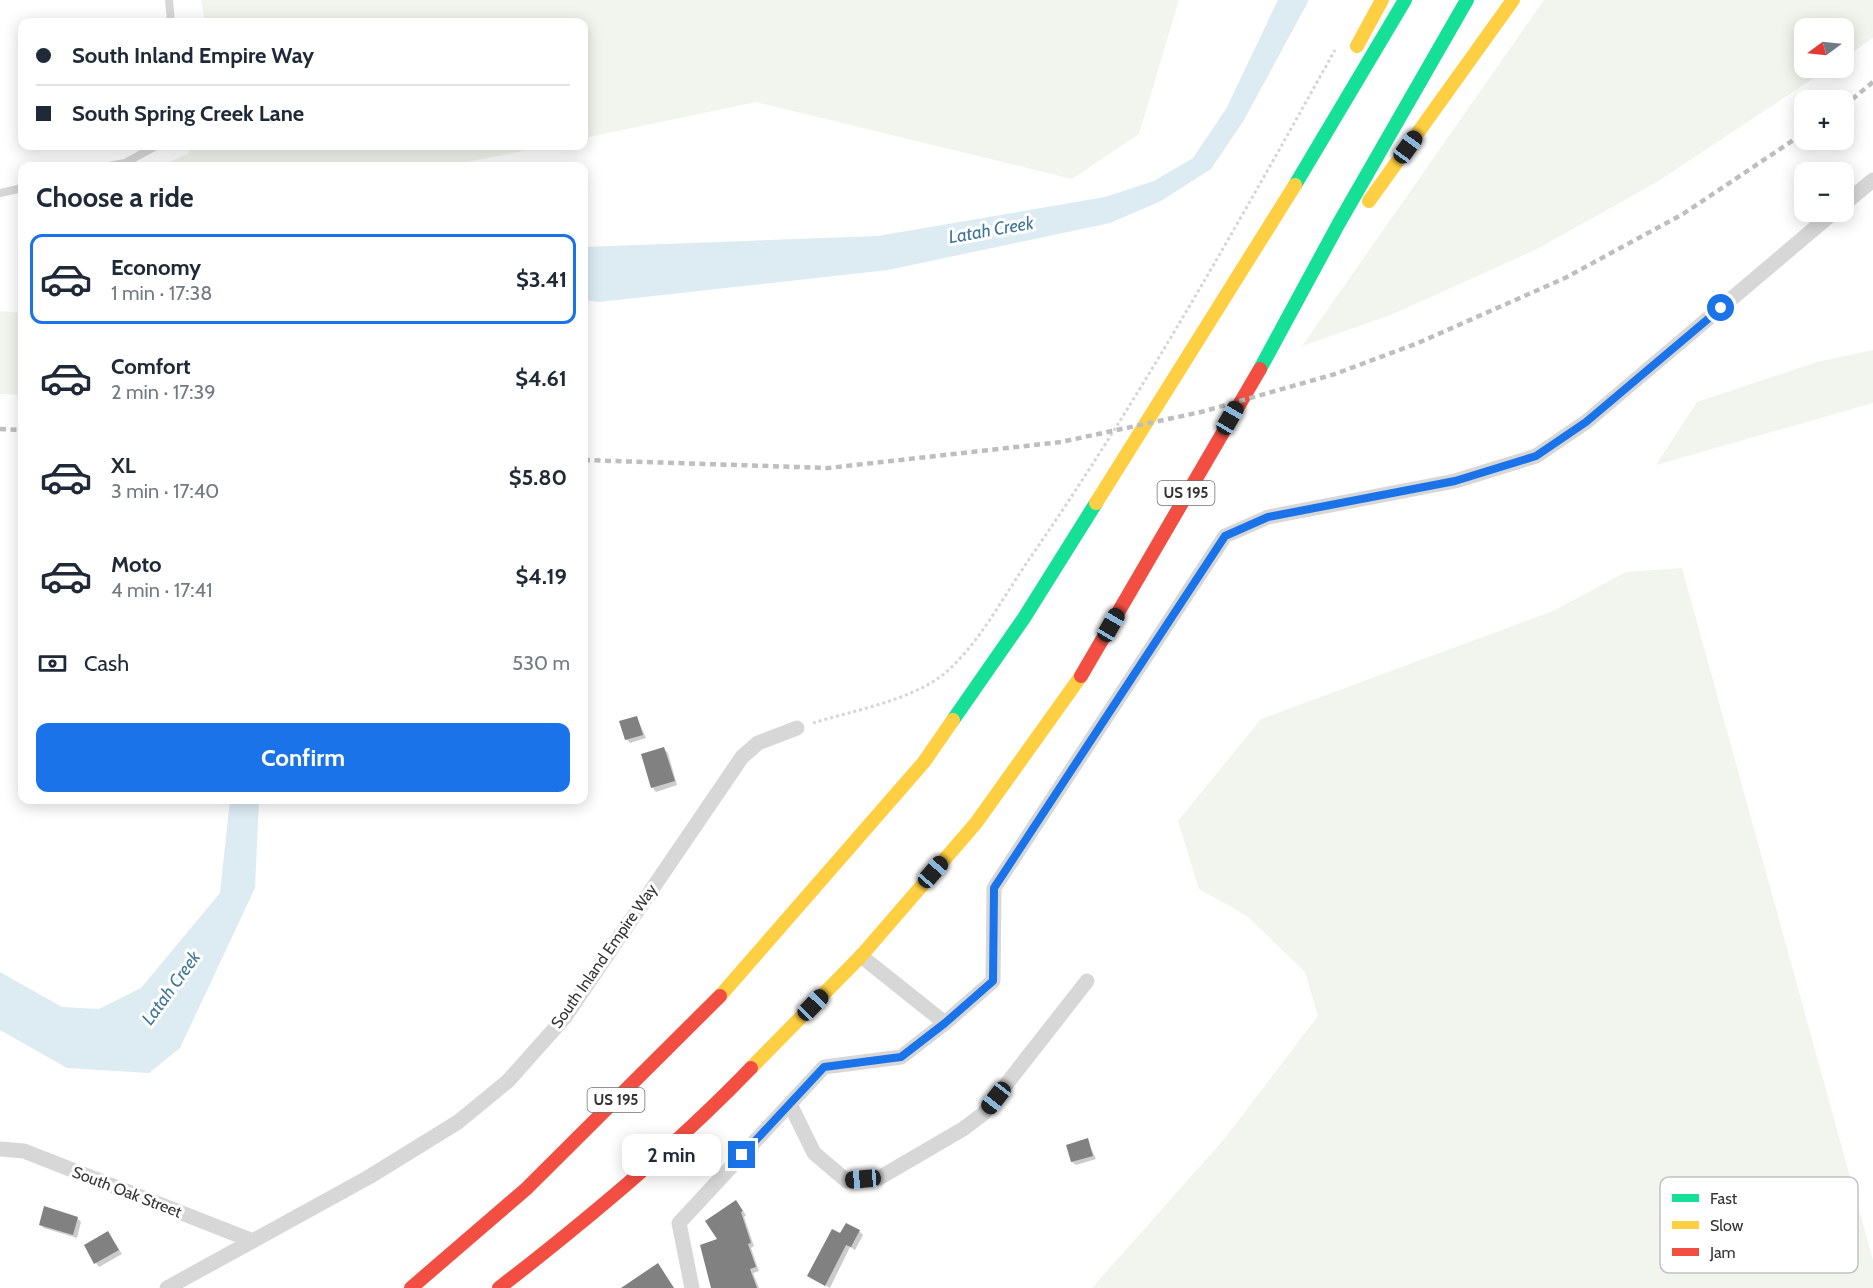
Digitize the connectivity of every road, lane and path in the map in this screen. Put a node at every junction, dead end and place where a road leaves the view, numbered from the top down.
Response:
1 (169, 0) edge
2 (1382, 0) edge
3 (1405, 0) edge
4 (1467, 0) edge
5 (1513, 0) edge
6 (171, 18) edge
7 (1339, 44) dead end
8 (1352, 54) dead end
9 (149, 150) edge
10 (127, 162) edge
11 (1287, 169) dead end
12 (1873, 180) edge
13 (18, 189) edge
14 (0, 193) edge
15 (1854, 196) edge
16 (1822, 222) edge
17 (1250, 256) junction
18 (1302, 295) junction
19 (797, 728) joint
20 (861, 956) junction
21 (1087, 981) dead end
22 (945, 1023) junction
23 (790, 1104) junction
24 (0, 1149) edge
25 (253, 1241) junction
26 (167, 1288) edge
27 (411, 1288) edge
28 (500, 1288) edge
29 (692, 1288) edge

1 - 6 lane
2 - 8 highway
3 - 17 highway, US 195
4 - 18 highway, US 195
5 - 18 highway
7 - 19 path
9 - 10 lane
11 - 17 highway
12 - 15 street
13 - 14 lane
16 - 22 street
17 - 27 highway, US 195
18 - 20 highway, US 195
19 - 25 street, South Inland Empire Way
20 - 22 street
20 - 28 highway, US 195
21 - 23 street
22 - 23 street
23 - 29 street
24 - 25 street, South Oak Street
25 - 26 street, South Inland Empire Way

